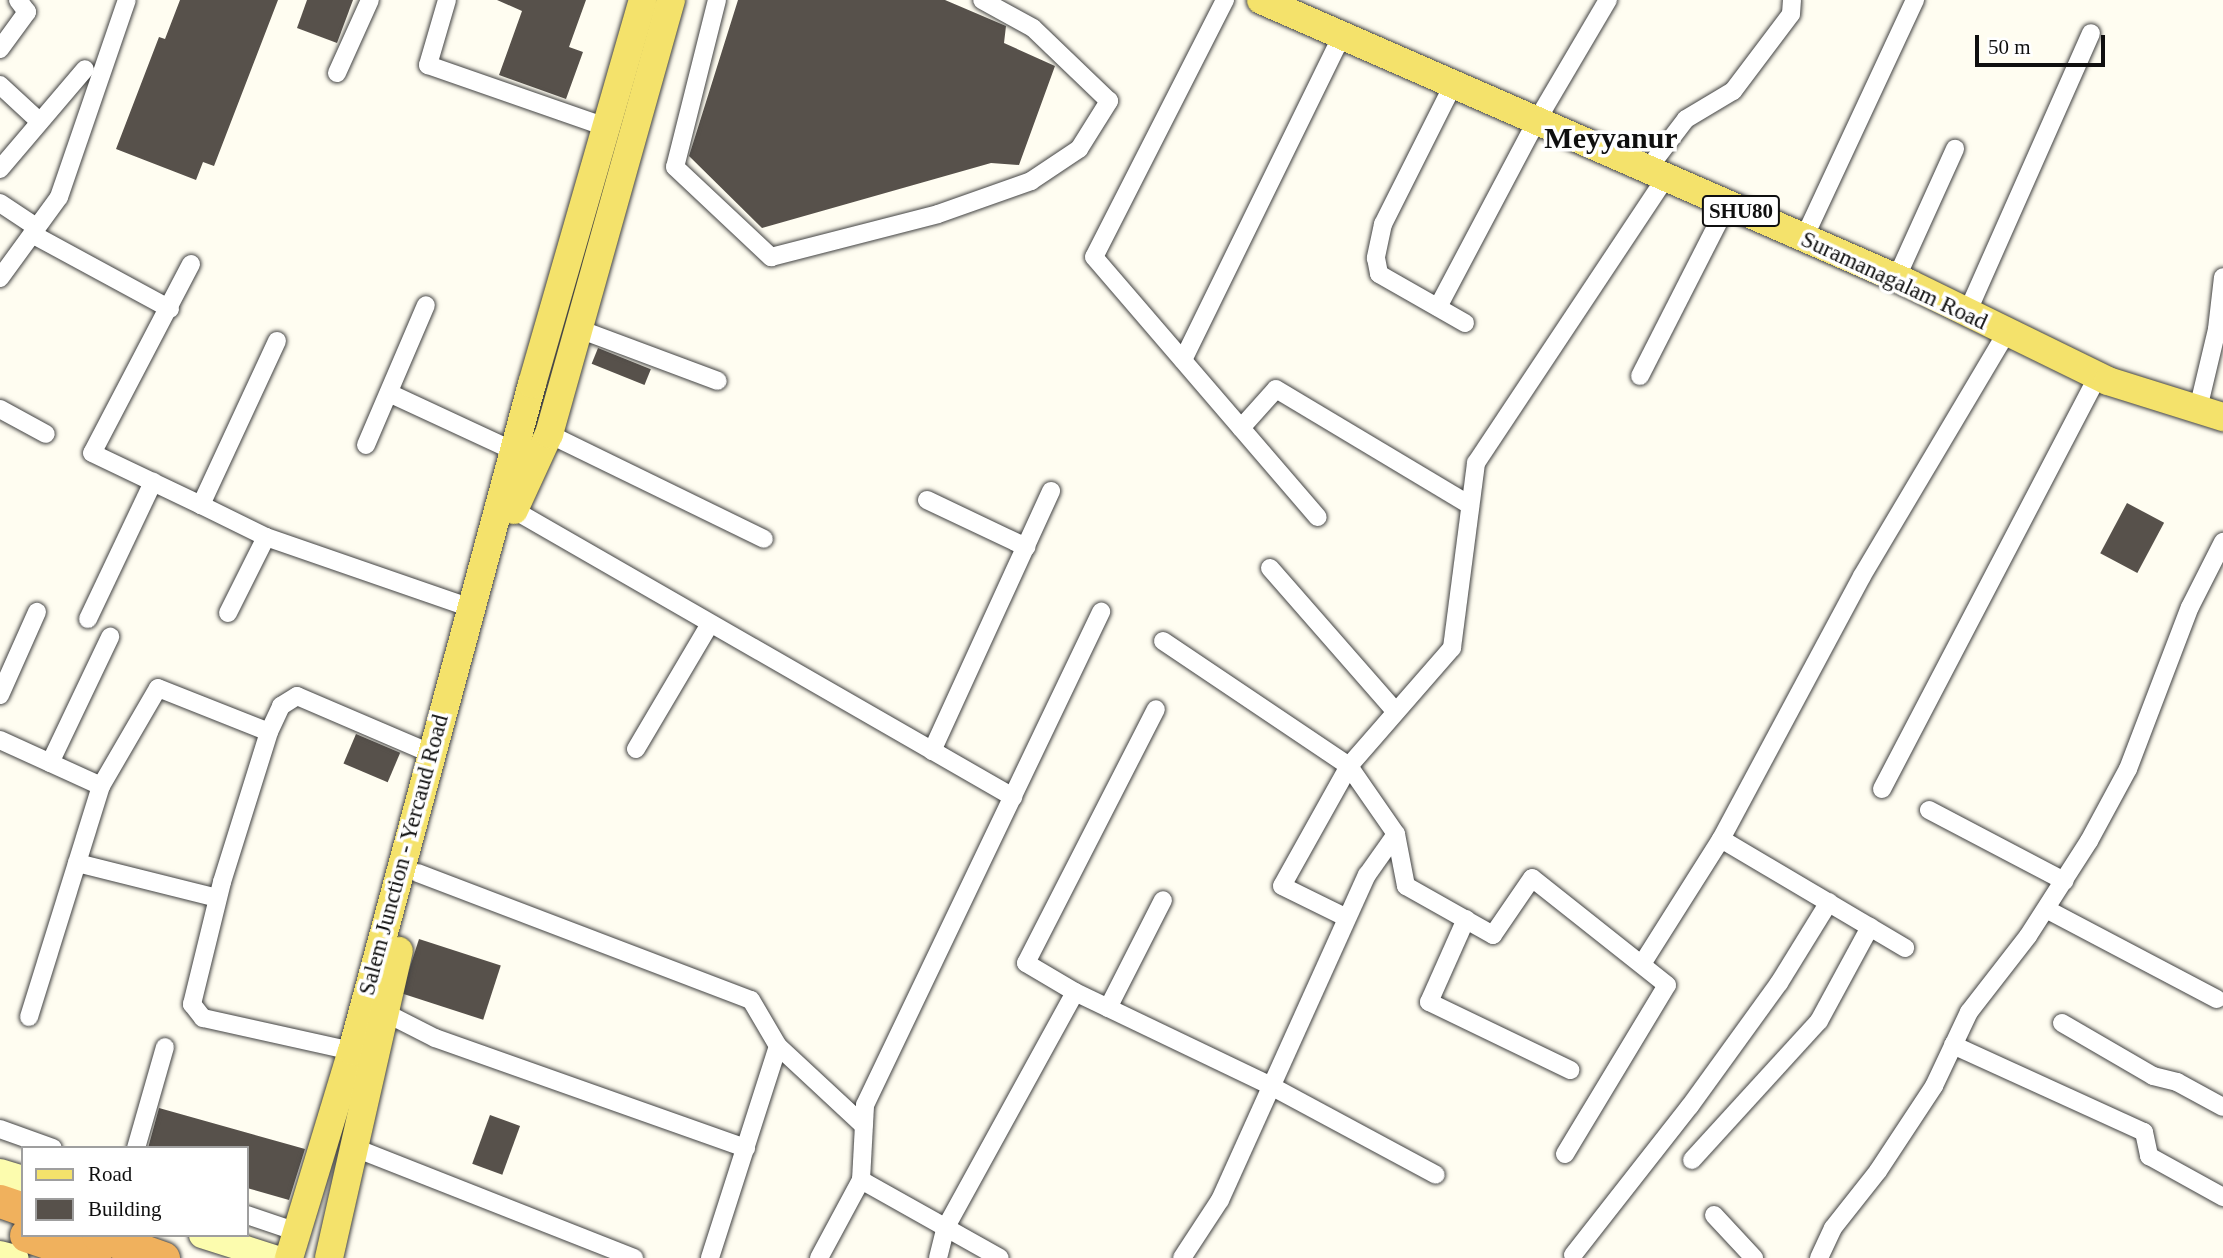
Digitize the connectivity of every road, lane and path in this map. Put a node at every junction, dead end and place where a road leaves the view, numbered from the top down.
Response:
1 (18, 0) edge
2 (127, 0) edge
3 (370, 0) edge
4 (447, 0) edge
5 (631, 0) edge
6 (643, 0) edge
7 (659, 0) edge
8 (671, 0) edge
9 (716, 0) edge
10 (982, 0) edge
11 (1225, 0) edge
12 (1261, 0) edge
13 (1608, 0) edge
14 (1792, 0) edge
15 (1915, 0) edge
16 (2091, 33) dead end
17 (1342, 36) junction
18 (0, 49) edge
19 (85, 69) dead end
20 (337, 73) dead end
21 (0, 85) edge
22 (1453, 85) junction
23 (40, 122) junction
24 (1536, 122) junction
25 (595, 123) junction
26 (1955, 149) dead end
27 (0, 169) edge
28 (1656, 174) junction
29 (0, 203) edge
30 (1727, 205) junction
31 (34, 230) junction
32 (1804, 238) junction
33 (191, 264) dead end
34 (2223, 277) edge
35 (0, 278) edge
36 (1896, 279) junction
37 (426, 305) dead end
38 (1438, 307) junction
39 (170, 310) junction
40 (1967, 313) junction
41 (1465, 323) dead end
42 (579, 329) junction
43 (2006, 333) junction
44 (276, 341) dead end
45 (1183, 360) junction
46 (1640, 376) dead end
47 (2098, 376) junction
48 (719, 381) dead end
49 (541, 385) junction
50 (388, 393) junction
51 (0, 410) edge
52 (2210, 413) edge
53 (1241, 428) junction
54 (46, 434) dead end
55 (549, 434) junction
56 (366, 445) dead end
57 (514, 450) junction
58 (153, 482) junction
59 (1051, 491) dead end
60 (927, 500) dead end
61 (201, 505) junction
62 (1471, 505) junction
63 (514, 510) junction
64 (1318, 517) dead end
65 (266, 537) junction
66 (764, 539) dead end
67 (2223, 542) edge
68 (1026, 547) junction
69 (1270, 568) dead end
70 (471, 608) junction
71 (37, 611) dead end
72 (1101, 612) dead end
73 (228, 613) dead end
74 (88, 618) dead end
75 (710, 624) junction
76 (110, 637) dead end
77 (1163, 641) dead end
78 (0, 695) edge
79 (1156, 709) dead end
80 (1396, 712) junction
81 (269, 732) junction
82 (0, 740) edge
83 (636, 749) dead end
84 (932, 751) junction
85 (430, 753) junction
86 (50, 762) junction
87 (1349, 766) junction
88 (101, 786) junction
89 (1882, 789) dead end
90 (1013, 797) junction
91 (1929, 810) dead end
92 (1396, 834) junction
93 (1721, 839) junction
94 (77, 863) junction
95 (418, 873) junction
96 (2064, 881) junction
97 (217, 898) junction
98 (1163, 900) dead end
99 (1829, 902) junction
100 (2046, 909) junction
101 (1348, 918) junction
102 (1466, 919) junction
103 (1870, 927) junction
104 (1905, 948) dead end
105 (1642, 964) junction
106 (1075, 992) junction
107 (2217, 999) dead end
108 (1108, 1008) junction
109 (384, 1012) junction
110 (29, 1017) dead end
111 (2063, 1023) dead end
112 (1953, 1045) junction
113 (778, 1046) junction
114 (165, 1047) dead end
115 (352, 1051) junction
116 (1570, 1070) dead end
117 (1272, 1086) junction
118 (2223, 1107) edge
119 (864, 1126) junction
120 (0, 1129) edge
121 (47, 1146) edge
122 (137, 1146) edge
123 (355, 1148) junction
124 (746, 1148) junction
125 (1565, 1154) dead end
126 (1692, 1160) dead end
127 (0, 1172) edge
128 (1436, 1175) dead end
129 (21, 1178) edge
130 (861, 1180) junction
131 (2223, 1197) edge
132 (0, 1201) edge
133 (21, 1208) edge
134 (1714, 1215) dead end
135 (248, 1216) edge
136 (0, 1226) edge
137 (946, 1227) junction
138 (21, 1234) edge
139 (31, 1237) edge
140 (104, 1237) edge
141 (208, 1237) edge
142 (293, 1245) edge
143 (0, 1254) edge
144 (1573, 1255) dead end
145 (15, 1258) edge
146 (94, 1258) edge
147 (163, 1258) edge
148 (274, 1258) edge
149 (329, 1258) edge
150 (634, 1258) edge
151 (710, 1258) edge
152 (818, 1258) edge
153 (938, 1258) edge
154 (1000, 1258) edge
155 (1182, 1258) edge
156 (1754, 1258) edge
157 (1819, 1258) edge

1 - 18 street
2 - 31 street
3 - 20 street
4 - 25 street
5 - 25 main road
6 - 49 main road
7 - 49 main road
8 - 42 main road
9 - 10 street
11 - 45 street
12 - 17 main road, Suramanagalam Road / SHU80
13 - 24 street
14 - 28 street
15 - 32 street
16 - 40 street
17 - 22 main road, Suramanagalam Road / SHU80
17 - 45 street
19 - 23 street
21 - 23 street
22 - 24 main road, Suramanagalam Road / SHU80
22 - 38 street
23 - 27 street
24 - 28 main road, Suramanagalam Road / SHU80
24 - 38 street
25 - 57 main road
26 - 36 street
28 - 30 main road, Suramanagalam Road / SHU80
28 - 62 street
29 - 31 street
30 - 32 main road, Suramanagalam Road / SHU80
30 - 46 street
31 - 35 street
31 - 39 street
32 - 36 main road, Suramanagalam Road / SHU80
33 - 39 street
34 - 52 street
36 - 40 main road, Suramanagalam Road / SHU80
37 - 50 street
38 - 41 street
39 - 58 street
40 - 43 main road, Suramanagalam Road / SHU80
42 - 48 street
42 - 55 main road
43 - 47 main road, Suramanagalam Road / SHU80
43 - 93 street
44 - 61 street
45 - 53 street
47 - 52 main road, Suramanagalam Road / SHU80
47 - 89 street
49 - 57 main road
49 - 63 main road
50 - 56 street
50 - 57 street
51 - 54 street
53 - 62 street
53 - 64 street
55 - 63 main road
55 - 66 street
57 - 70 main road, Salem Junction - Yercaud Road
58 - 61 street
58 - 74 street
59 - 68 street
60 - 68 street
61 - 65 street
62 - 80 street
63 - 75 street
63 - 95 main road
65 - 70 street
65 - 73 street
67 - 96 street
68 - 84 street
69 - 80 street
70 - 85 main road, Salem Junction - Yercaud Road
71 - 78 street
72 - 90 street
75 - 83 street
75 - 84 street
76 - 86 street
77 - 87 street
79 - 106 street
80 - 87 street
81 - 85 street
81 - 88 street
81 - 97 street
82 - 86 street
84 - 90 street
85 - 115 main road, Salem Junction - Yercaud Road
86 - 88 street
87 - 92 street
87 - 101 street
88 - 94 street
90 - 119 street
91 - 96 street
92 - 101 street
92 - 102 street
93 - 99 street
93 - 105 street
94 - 97 street
94 - 110 street
95 - 109 main road
95 - 113 street
96 - 100 street
97 - 115 street
98 - 108 street
99 - 103 street
99 - 144 street
100 - 107 street
100 - 112 street
101 - 117 street
102 - 105 street
102 - 116 street
103 - 104 street
103 - 126 street
105 - 125 street
106 - 108 street
106 - 137 street
108 - 117 street
109 - 123 main road
109 - 124 street
111 - 118 street
112 - 131 street
112 - 157 street
113 - 119 street
113 - 124 street
114 - 122 street
115 - 142 main road, Salem Junction - Yercaud Road
117 - 128 street
117 - 155 street
119 - 130 street
120 - 121 street
123 - 149 main road
123 - 150 street
124 - 151 street
127 - 129 street
130 - 137 street
130 - 152 street
132 - 133 highway
134 - 156 street
135 - 142 street
136 - 138 highway
137 - 153 street
137 - 154 street
139 - 146 highway
140 - 147 highway
141 - 148 street
143 - 145 street

